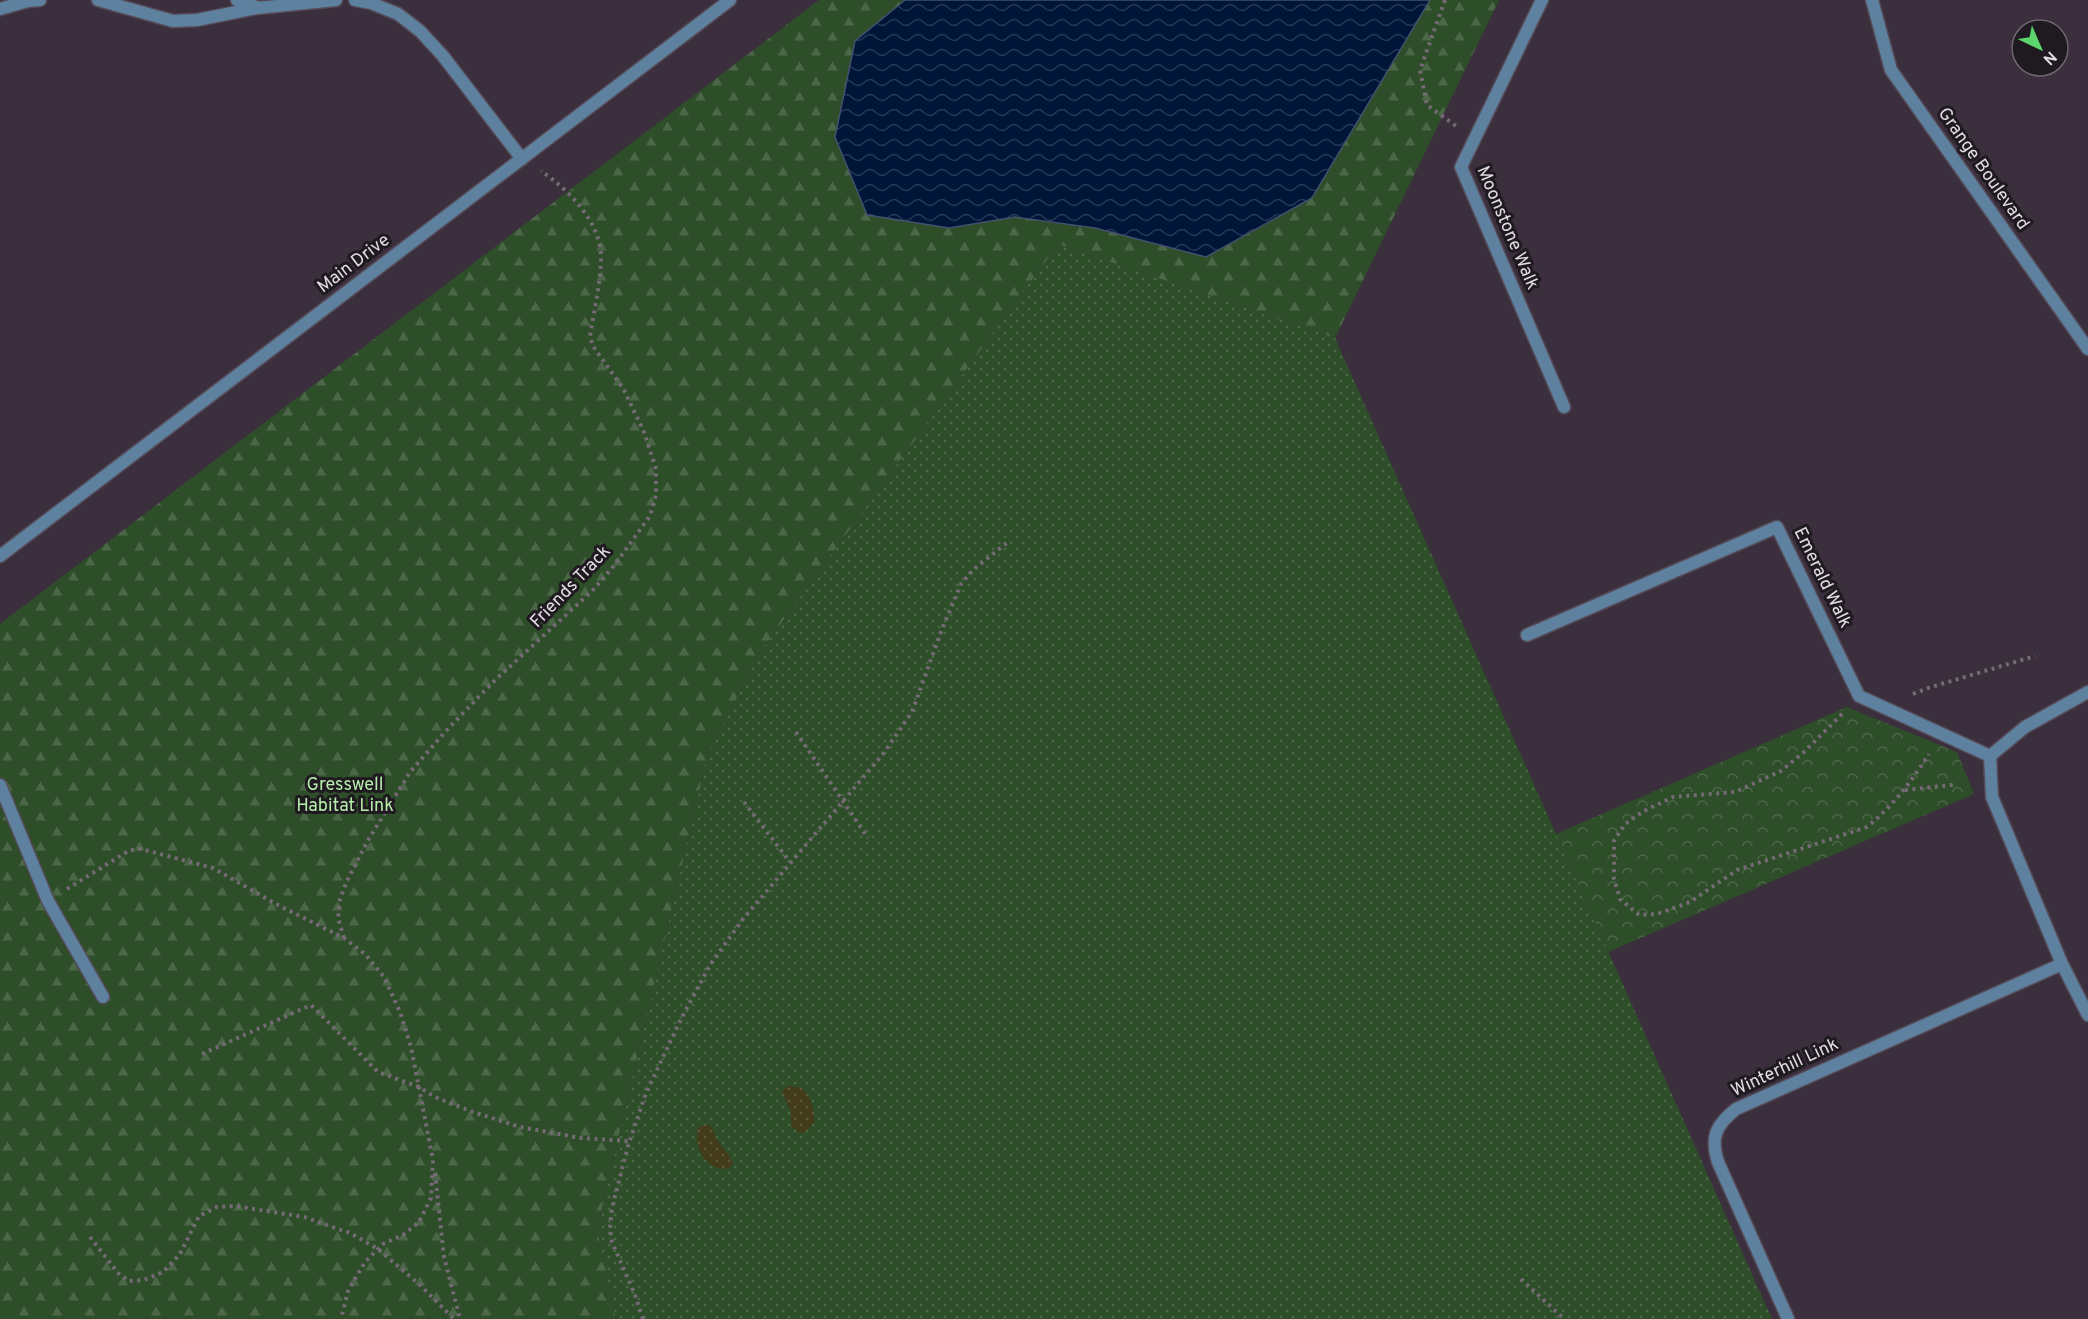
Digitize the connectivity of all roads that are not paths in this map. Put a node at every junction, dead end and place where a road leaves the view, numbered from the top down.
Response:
1 (40, 0) edge
2 (98, 0) edge
3 (237, 0) edge
4 (336, 0) edge
5 (354, 0) edge
6 (730, 0) edge
7 (1542, 0) edge
8 (1872, 0) edge
9 (257, 8) junction
10 (0, 9) edge
11 (522, 159) junction
12 (2088, 349) edge
13 (1564, 407) dead end
14 (0, 556) edge
15 (1527, 635) dead end
16 (2088, 692) edge
17 (1990, 756) junction
18 (0, 785) edge
19 (2062, 964) junction
20 (103, 997) dead end
21 (2088, 1015) edge
22 (1788, 1319) edge

1 - 10 street
2 - 9 street
3 - 9 street
4 - 9 street
5 - 11 street
6 - 11 street, Main Drive
7 - 13 street, Moonstone Walk
8 - 12 street, Grange Boulevard
11 - 14 street, Main Drive
15 - 17 street, Emerald Walk
16 - 17 street
17 - 19 street
18 - 20 street
19 - 21 street
19 - 22 street, Winterhill Link

